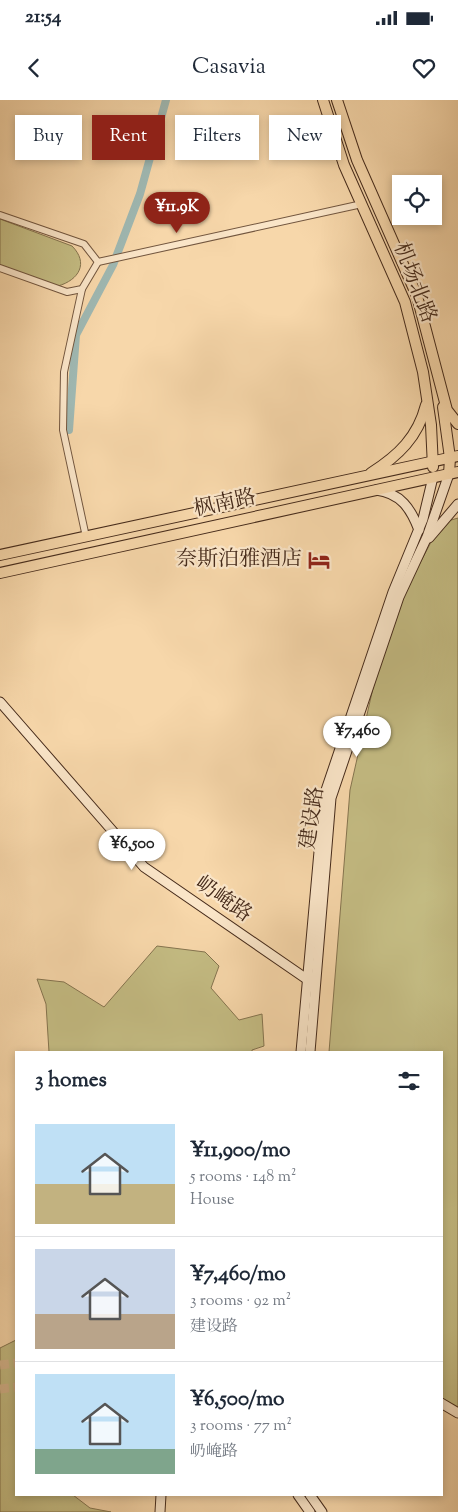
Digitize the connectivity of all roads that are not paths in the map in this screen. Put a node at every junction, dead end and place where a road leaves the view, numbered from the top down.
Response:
1 (323, 100) edge
2 (337, 100) edge
3 (362, 204) junction
4 (0, 215) edge
5 (98, 262) junction
6 (0, 268) edge
7 (82, 289) junction
8 (441, 391) junction
9 (428, 399) junction
10 (458, 424) edge
11 (454, 457) edge
12 (434, 461) junction
13 (453, 473) edge
14 (365, 476) junction
15 (433, 477) junction
16 (376, 490) junction
17 (458, 504) edge
18 (419, 530) junction
19 (86, 537) junction
20 (424, 544) junction
21 (0, 555) edge
22 (0, 573) edge
23 (0, 702) edge
24 (311, 982) junction
25 (301, 1051) edge
26 (310, 1051) edge
27 (443, 1404) edge
28 (458, 1413) edge
29 (161, 1496) edge
30 (299, 1496) edge
31 (311, 1496) edge
32 (160, 1512) edge
33 (310, 1512) edge
34 (322, 1512) edge

1 - 3 main road, 机场北路
2 - 8 main road, 机场北路
3 - 5 street
3 - 9 main road, 机场北路
4 - 5 street
5 - 7 street
6 - 7 street
7 - 19 street
8 - 10 main road
8 - 11 main road, 建设路
9 - 12 main road, 机场北路
9 - 14 main road
11 - 12 main road, 枫南路
11 - 13 main road, 建设路
12 - 14 main road, 枫南路
12 - 15 main road, 机场北路
13 - 15 main road, 枫南路
13 - 20 main road, 建设路
14 - 19 main road, 枫南路
15 - 16 main road, 枫南路
15 - 18 main road, 建设路
16 - 18 main road
16 - 22 main road, 枫南路
17 - 20 main road
18 - 24 main road, 建设路
19 - 21 main road, 枫南路
20 - 24 main road, 建设路
23 - 24 main road, 屷崦路
24 - 25 main road, 建设路
24 - 26 main road, 建设路
27 - 28 main road
29 - 32 main road
30 - 33 main road
31 - 34 main road

